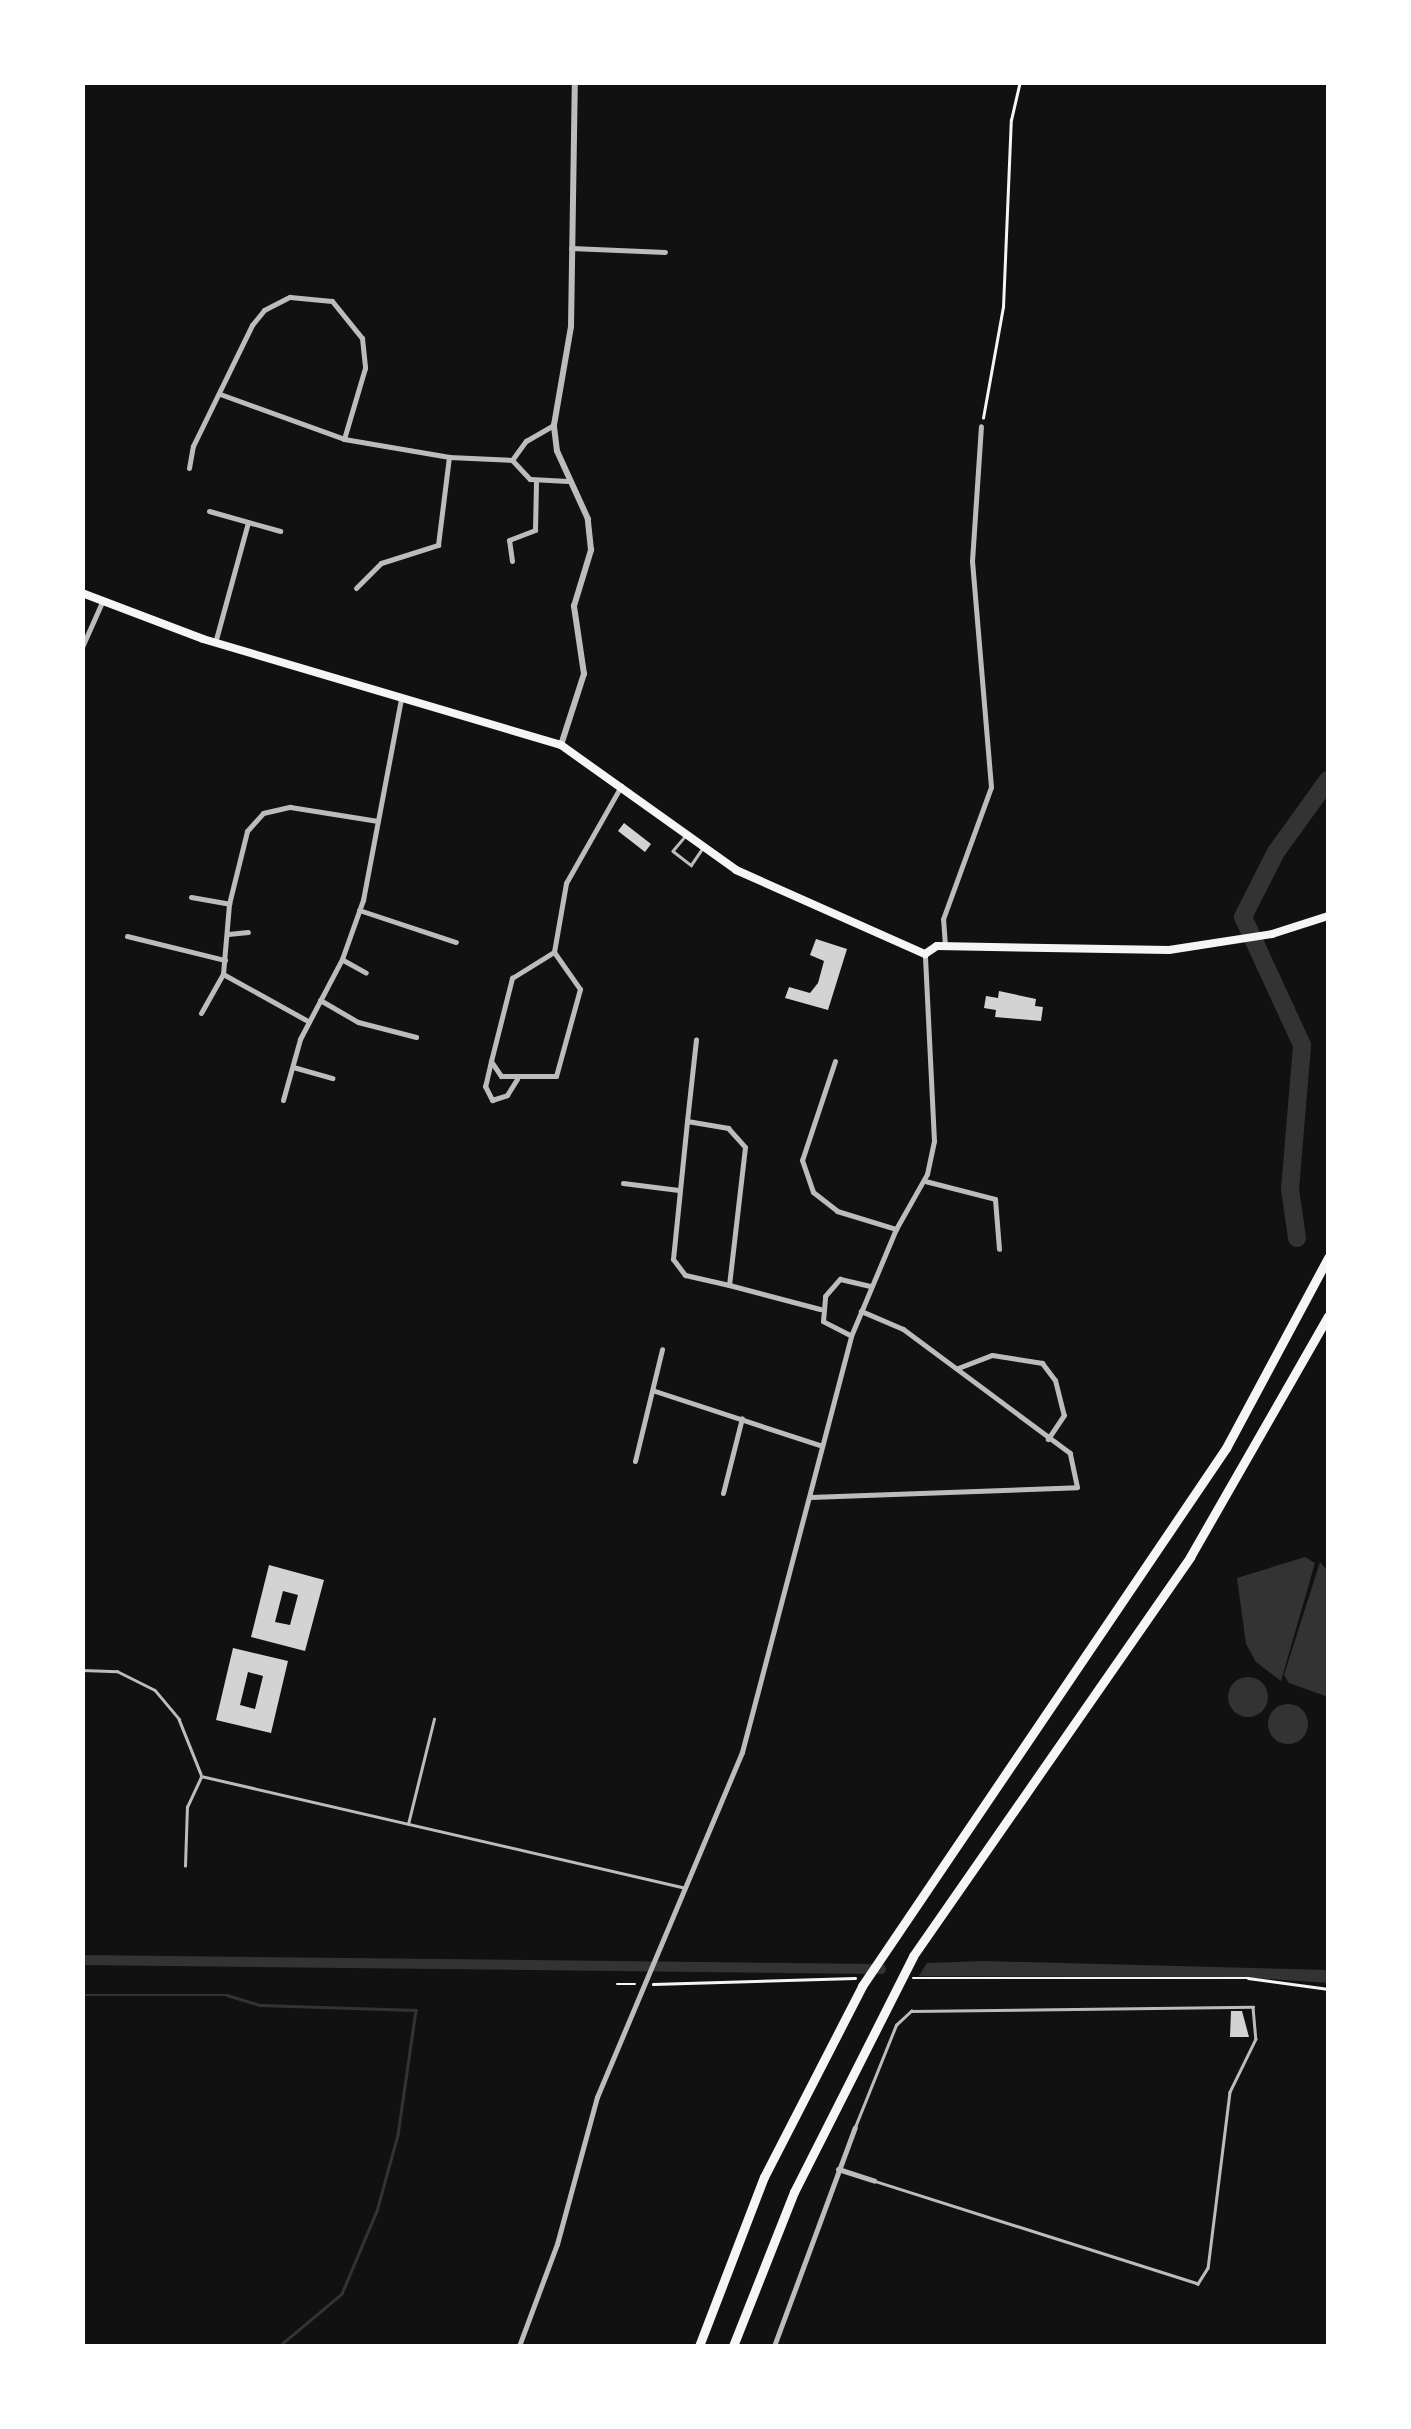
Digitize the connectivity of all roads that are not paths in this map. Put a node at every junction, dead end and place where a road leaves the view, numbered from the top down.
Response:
1 (575, 82) edge
2 (571, 248) junction
3 (665, 252) dead end
4 (219, 394) junction
5 (554, 424) junction
6 (981, 426) road end
7 (344, 439) junction
8 (450, 457) junction
9 (512, 460) junction
10 (189, 468) dead end
11 (536, 481) junction
12 (568, 481) junction
13 (209, 511) dead end
14 (248, 522) junction
15 (280, 531) dead end
16 (512, 561) dead end
17 (356, 588) dead end
18 (82, 593) edge
19 (102, 602) junction
20 (215, 642) junction
21 (82, 648) edge
22 (401, 698) junction
23 (561, 745) junction
24 (621, 784) junction
25 (378, 821) junction
26 (686, 835) junction
27 (702, 849) junction
28 (191, 896) dead end
29 (229, 904) junction
30 (360, 910) junction
31 (1328, 916) edge
32 (248, 932) dead end
33 (228, 934) junction
34 (127, 936) dead end
35 (456, 942) dead end
36 (945, 946) junction
37 (554, 952) junction
38 (925, 954) junction
39 (342, 959) junction
40 (225, 960) junction
41 (366, 973) dead end
42 (223, 974) junction
43 (320, 1000) junction
44 (201, 1013) dead end
45 (307, 1021) junction
46 (416, 1038) dead end
47 (696, 1040) dead end
48 (491, 1061) junction
49 (836, 1061) dead end
50 (293, 1067) junction
51 (332, 1078) dead end
52 (517, 1079) junction
53 (283, 1100) dead end
54 (687, 1122) junction
55 (924, 1181) junction
56 (624, 1184) dead end
57 (679, 1190) junction
58 (896, 1228) junction
59 (998, 1249) dead end
60 (1328, 1258) edge
61 (728, 1285) junction
62 (871, 1286) junction
63 (820, 1309) junction
64 (861, 1310) junction
65 (1328, 1316) edge
66 (850, 1336) junction
67 (662, 1349) dead end
68 (957, 1369) junction
69 (655, 1391) junction
70 (742, 1418) junction
71 (1048, 1438) junction
72 (822, 1446) junction
73 (635, 1461) dead end
74 (723, 1493) dead end
75 (810, 1497) junction
76 (82, 1670) edge
77 (434, 1719) dead end
78 (201, 1776) junction
79 (408, 1827) junction
80 (184, 1866) dead end
81 (686, 1888) junction
82 (855, 2128) joint
83 (838, 2169) junction
84 (874, 2181) joint
85 (518, 2346) edge
86 (699, 2346) edge
87 (733, 2346) edge
88 (774, 2346) edge

1 - 2 street
2 - 3 street
2 - 5 street
4 - 7 street
4 - 7 street
4 - 10 street
5 - 9 street
5 - 12 street
6 - 36 street
7 - 8 street
8 - 9 street
8 - 17 street
9 - 11 street
11 - 12 street
11 - 16 street
12 - 23 street
13 - 14 street
14 - 15 street
14 - 20 street
18 - 19 main road
19 - 20 main road
19 - 21 street
20 - 22 main road
22 - 23 main road
22 - 25 street
23 - 24 main road
24 - 26 main road
24 - 37 street
25 - 29 street
25 - 30 street
26 - 27 main road
26 - 27 lane
27 - 38 main road
28 - 29 street
29 - 33 street
30 - 35 street
30 - 39 street
31 - 36 main road
32 - 33 street
33 - 40 street
34 - 40 street
36 - 38 main road
37 - 48 street
37 - 52 street
38 - 55 street
39 - 41 street
39 - 43 street
40 - 42 street
42 - 44 street
42 - 45 street
43 - 45 street
43 - 46 street
45 - 50 street
47 - 54 street
48 - 52 street
48 - 52 street
49 - 58 street
50 - 51 street
50 - 53 street
54 - 57 street
54 - 61 street
55 - 58 street
55 - 59 street
56 - 57 street
57 - 61 street
58 - 62 street
60 - 86 highway
61 - 63 street
62 - 63 street
62 - 64 street
63 - 66 street
64 - 66 street
64 - 68 street
65 - 87 highway
66 - 72 street
67 - 69 street
68 - 71 street
68 - 71 street
69 - 70 street
69 - 73 street
70 - 72 street
70 - 74 street
71 - 75 street
72 - 75 street
75 - 81 street
76 - 78 lane
77 - 79 lane
78 - 79 lane
78 - 80 lane
79 - 81 lane
81 - 85 street
82 - 83 street
82 - 84 lane
83 - 84 street
83 - 88 street

